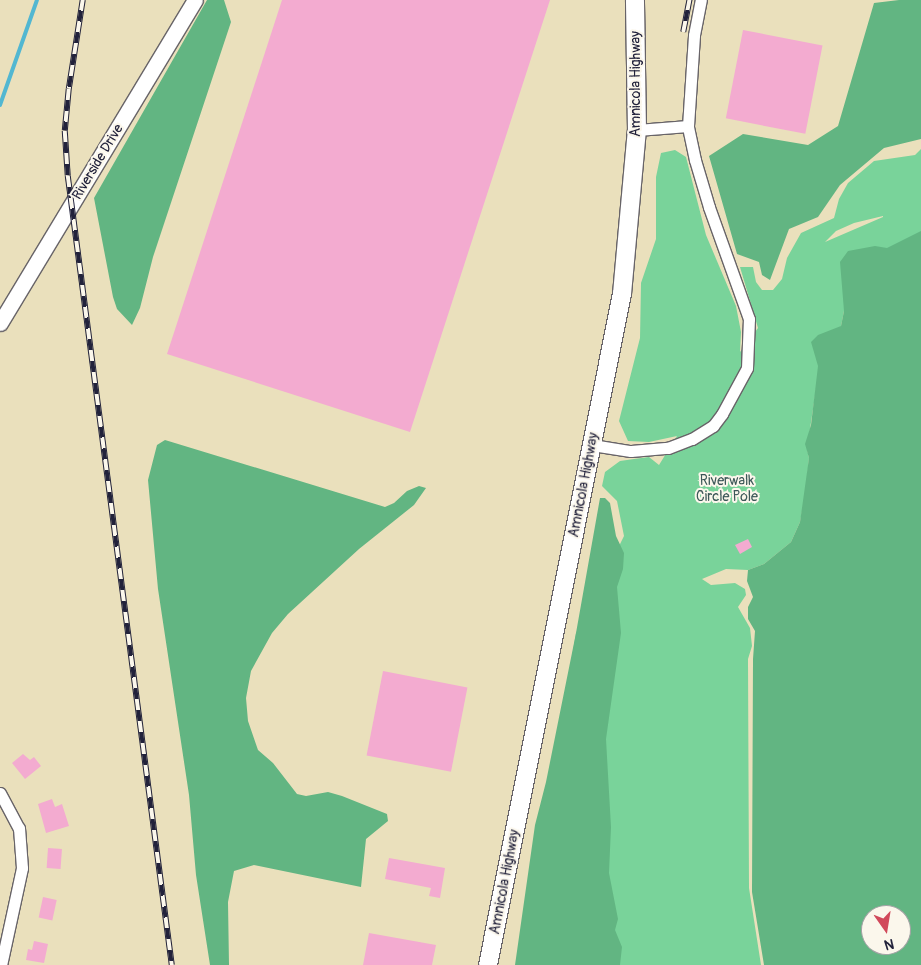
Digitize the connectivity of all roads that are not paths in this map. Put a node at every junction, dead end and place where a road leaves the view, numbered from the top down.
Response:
1 (195, 0) edge
2 (635, 0) edge
3 (701, 0) edge
4 (688, 126) junction
5 (637, 130) junction
6 (0, 323) edge
7 (592, 445) junction
8 (0, 794) edge
9 (1, 965) edge
10 (488, 965) edge

1 - 6 street, Riverside Drive
2 - 5 main road, Amnicola Highway
3 - 4 street
4 - 5 street
4 - 7 street
5 - 7 main road, Amnicola Highway
7 - 10 main road, Amnicola Highway
8 - 9 street

